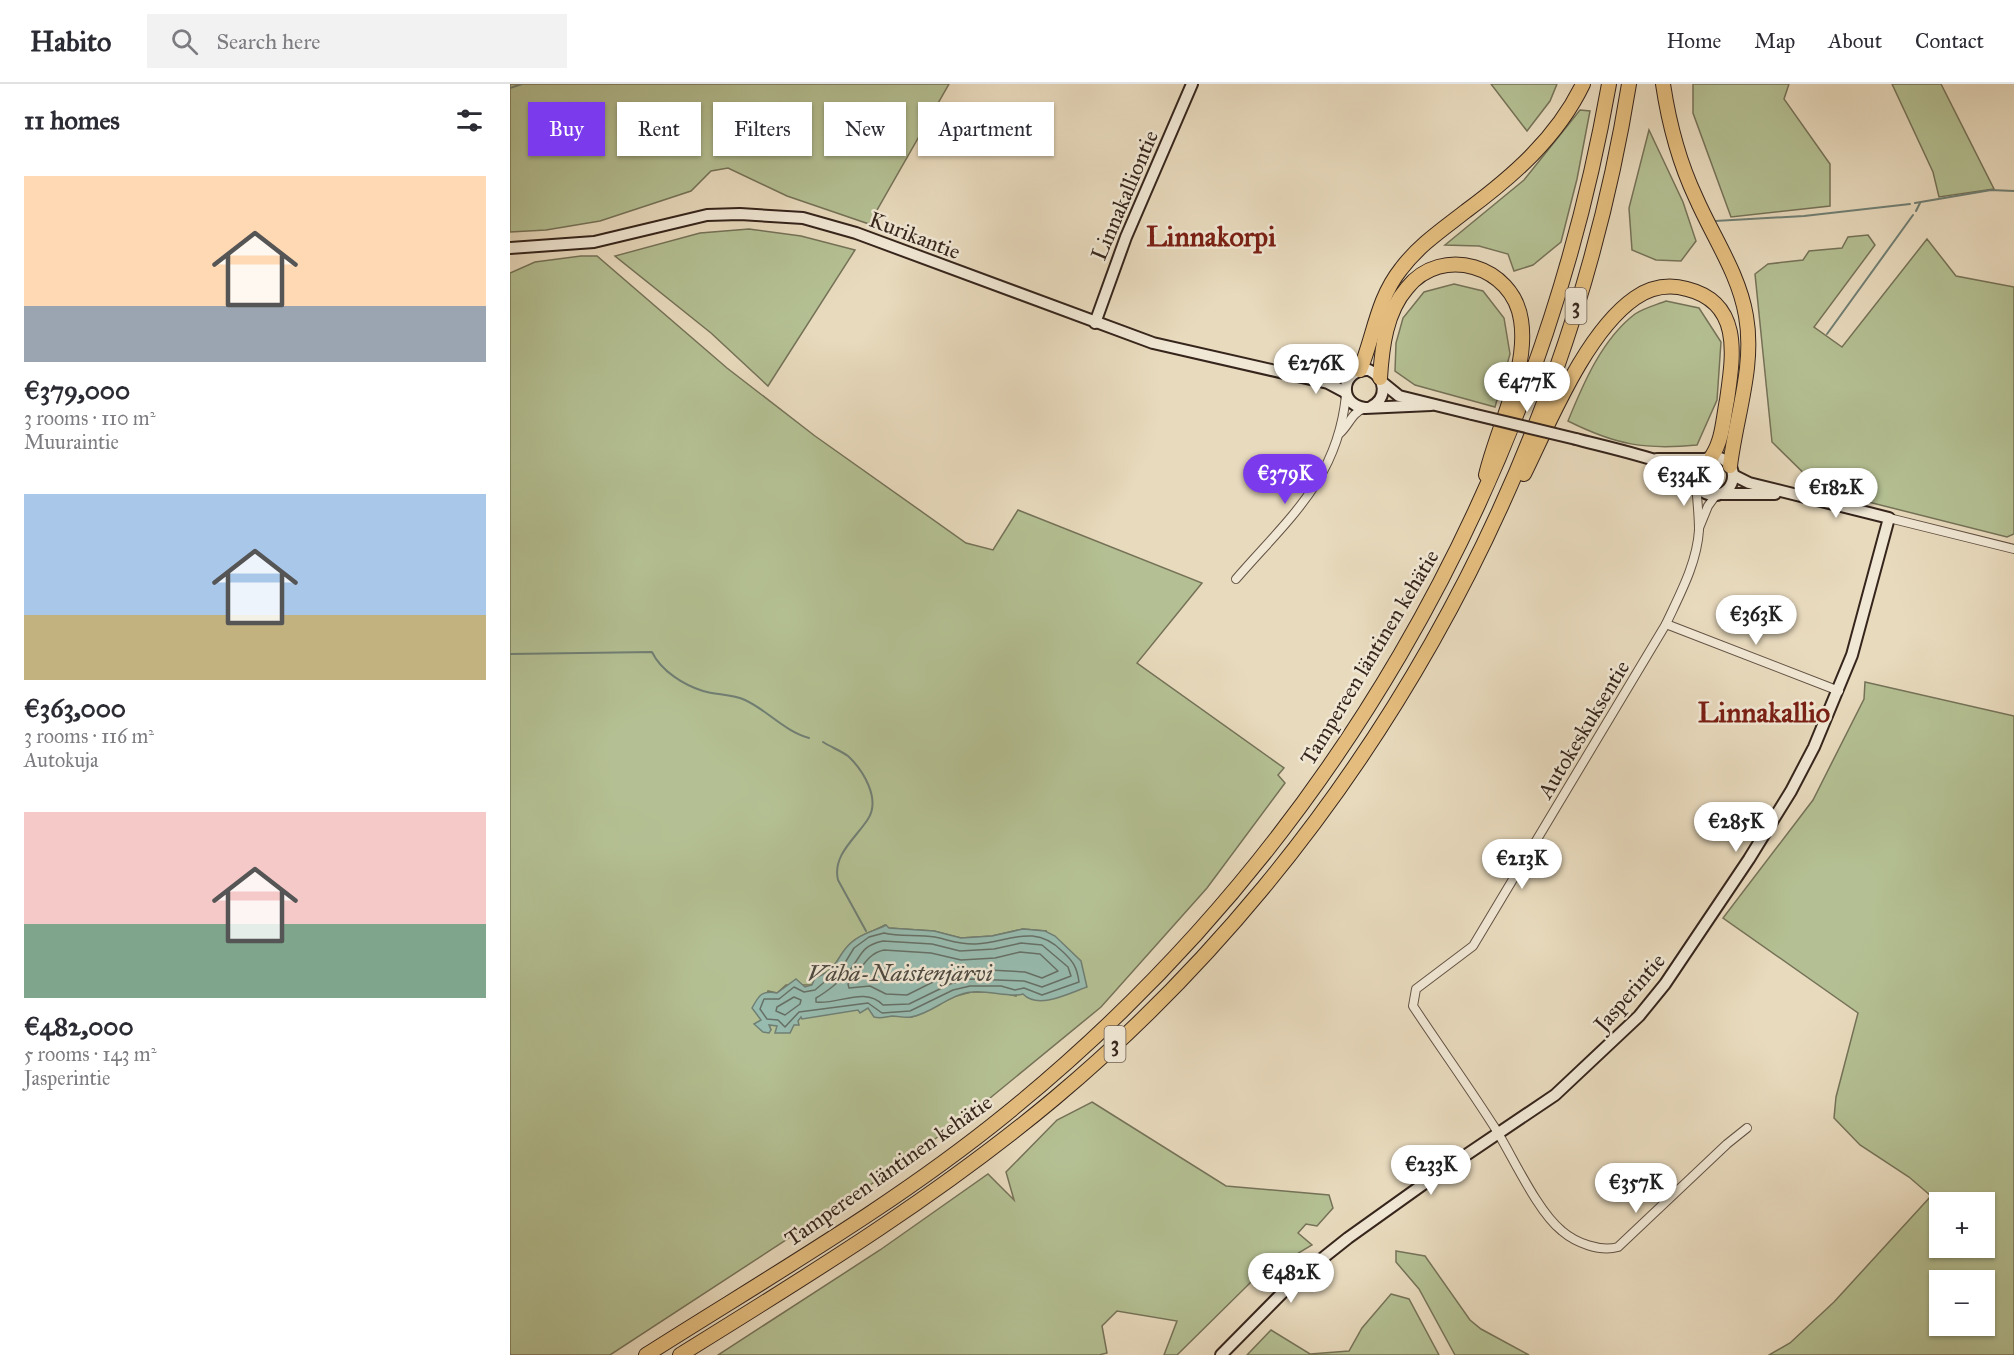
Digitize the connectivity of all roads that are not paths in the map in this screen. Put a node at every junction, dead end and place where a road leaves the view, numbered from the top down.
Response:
1 (1192, 84) edge
2 (1583, 84) edge
3 (1609, 84) edge
4 (1629, 84) edge
5 (1663, 84) edge
6 (510, 248) edge
7 (1095, 323) junction
8 (1357, 372) junction
9 (1297, 376) junction
10 (1381, 381) junction
11 (1346, 393) junction
12 (1431, 405) junction
13 (1368, 407) junction
14 (1340, 433) junction
15 (1708, 458) junction
16 (1654, 460) junction
17 (1731, 470) junction
18 (1695, 481) junction
19 (1790, 493) junction
20 (1717, 494) junction
21 (1480, 501) junction
22 (1889, 518) junction
23 (1497, 520) junction
24 (1699, 528) junction
25 (2014, 549) edge
26 (1236, 579) dead end
27 (1666, 624) junction
28 (1839, 691) junction
29 (1747, 1128) dead end
30 (1498, 1134) junction
31 (646, 1355) edge
32 (680, 1355) edge
33 (1221, 1355) edge

1 - 7 main road, Linnakalliontie
2 - 8 highway
3 - 21 highway, Tampereen läntinen kehätie / 3
4 - 23 highway, Tampereen läntinen kehätie / 3
5 - 17 highway
6 - 7 main road, Kurikantie
7 - 9 main road, Kurikantie
8 - 9 main road, Kurikantie
8 - 10 main road
8 - 11 main road
9 - 11 main road, Kurikantie
10 - 12 main road
10 - 13 main road
10 - 21 highway
11 - 13 main road
11 - 14 street
12 - 13 main road
12 - 16 main road, bridge
13 - 14 street
14 - 26 street
15 - 16 main road
15 - 17 main road
15 - 18 main road
15 - 23 highway
16 - 18 main road
17 - 19 main road
17 - 20 main road
18 - 20 main road
18 - 24 street, Autokeskuksentie
19 - 20 main road
19 - 22 main road
20 - 24 street, Autokeskuksentie
21 - 31 highway, Tampereen läntinen kehätie / 3
22 - 25 street
22 - 28 main road, Jasperintie
23 - 32 highway, Tampereen läntinen kehätie / 3
24 - 27 street, Autokeskuksentie
27 - 28 street
27 - 30 street, Autokeskuksentie
28 - 30 main road, Jasperintie
29 - 30 street
30 - 33 main road, Jasperintie

